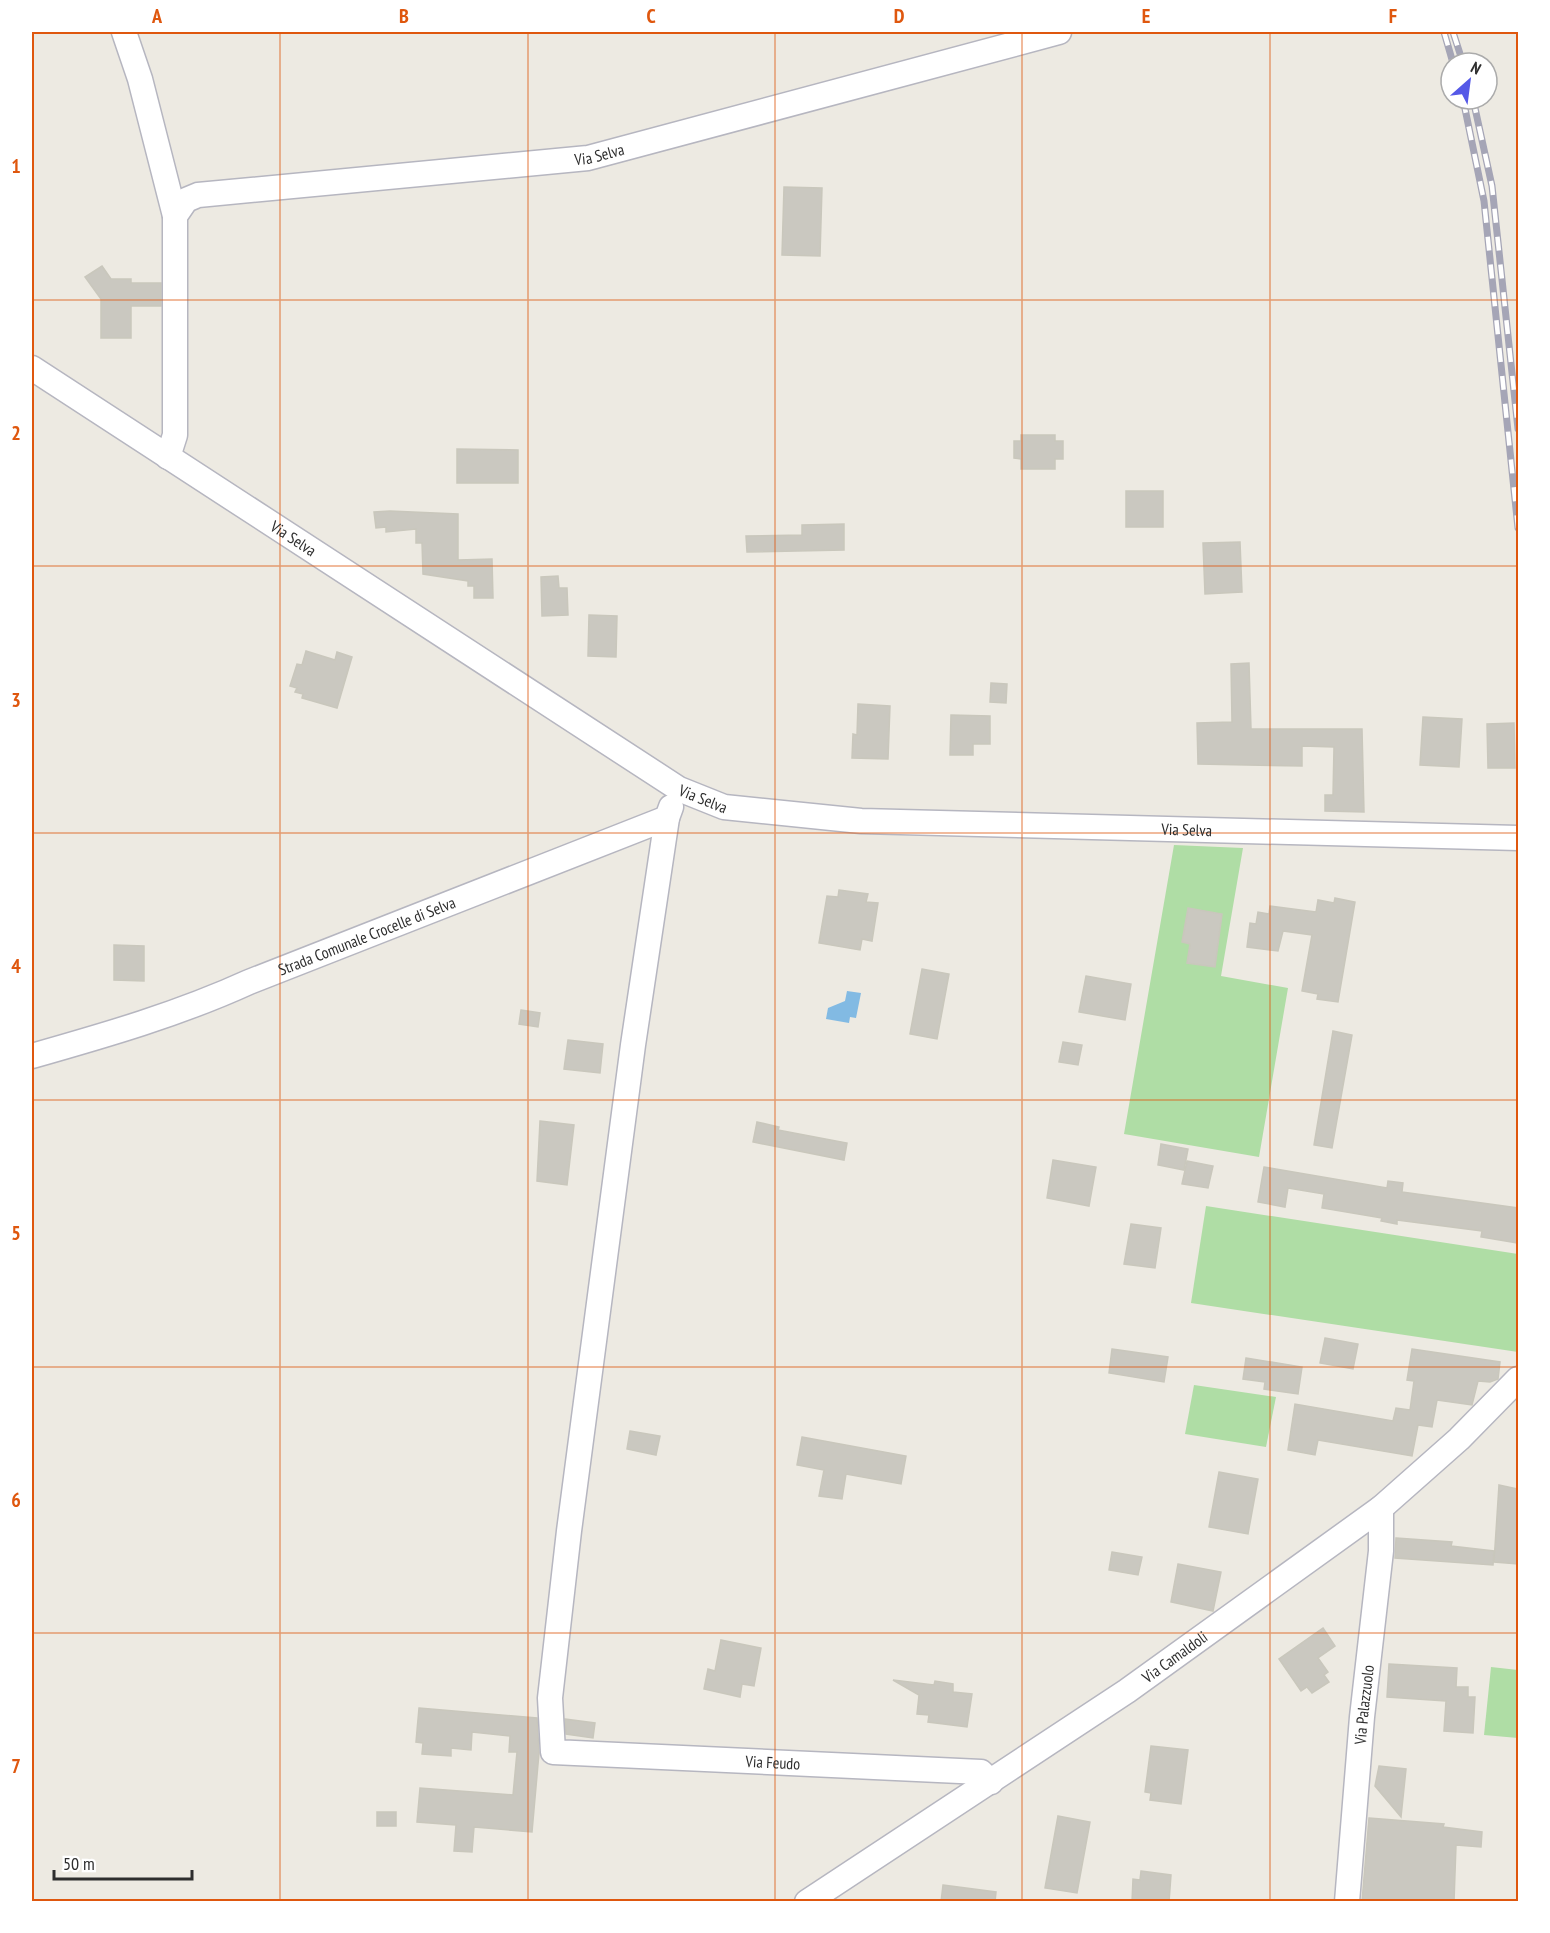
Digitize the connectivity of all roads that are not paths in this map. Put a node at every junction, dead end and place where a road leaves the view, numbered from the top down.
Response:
1 (124, 32) edge
2 (1059, 32) edge
3 (175, 216) junction
4 (32, 368) edge
5 (168, 457) junction
6 (679, 789) junction
7 (667, 818) junction
8 (1518, 838) edge
9 (32, 1056) edge
10 (1518, 1379) edge
11 (1381, 1508) junction
12 (991, 1782) junction
13 (807, 1902) edge
14 (1347, 1902) edge

1 - 3 street
2 - 3 street, Via Selva
3 - 5 street
4 - 5 street, Via Selva
5 - 6 street, Via Selva
6 - 7 street
6 - 8 street, Via Selva
7 - 9 street, Strada Comunale Crocelle di Selva
7 - 12 street, Via Feudo
10 - 11 street, Via Camaldoli
11 - 12 street, Via Camaldoli
11 - 14 street, Via Palazzuolo
12 - 13 street, Via Camaldoli

